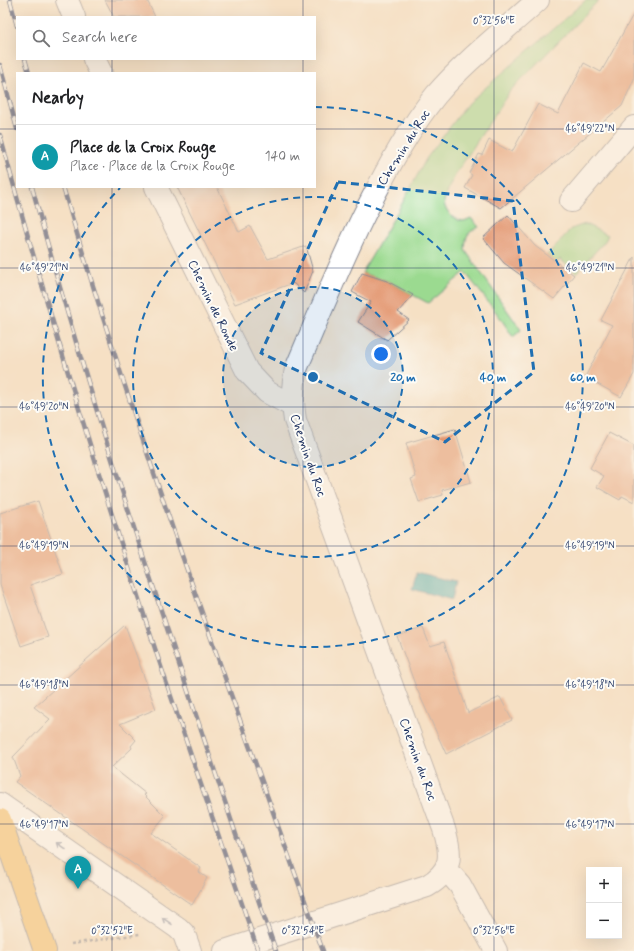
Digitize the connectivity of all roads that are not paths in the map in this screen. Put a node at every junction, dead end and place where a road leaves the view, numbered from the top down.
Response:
1 (67, 0) edge
2 (538, 0) edge
3 (74, 16) edge
4 (94, 60) edge
5 (100, 72) edge
6 (634, 127) edge
7 (156, 188) edge
8 (571, 201) dead end
9 (292, 406) junction
10 (0, 804) edge
11 (0, 820) edge
12 (445, 871) junction
13 (45, 949) edge
14 (190, 951) edge
15 (225, 951) edge
16 (496, 951) edge

1 - 3 street
2 - 9 street, Chemin du Roc
4 - 5 street
6 - 8 street
7 - 9 street, Chemin de Ronde
9 - 12 street, Chemin du Roc
14 -> 10 street
11 - 13 main road
12 - 15 street
12 - 16 street

